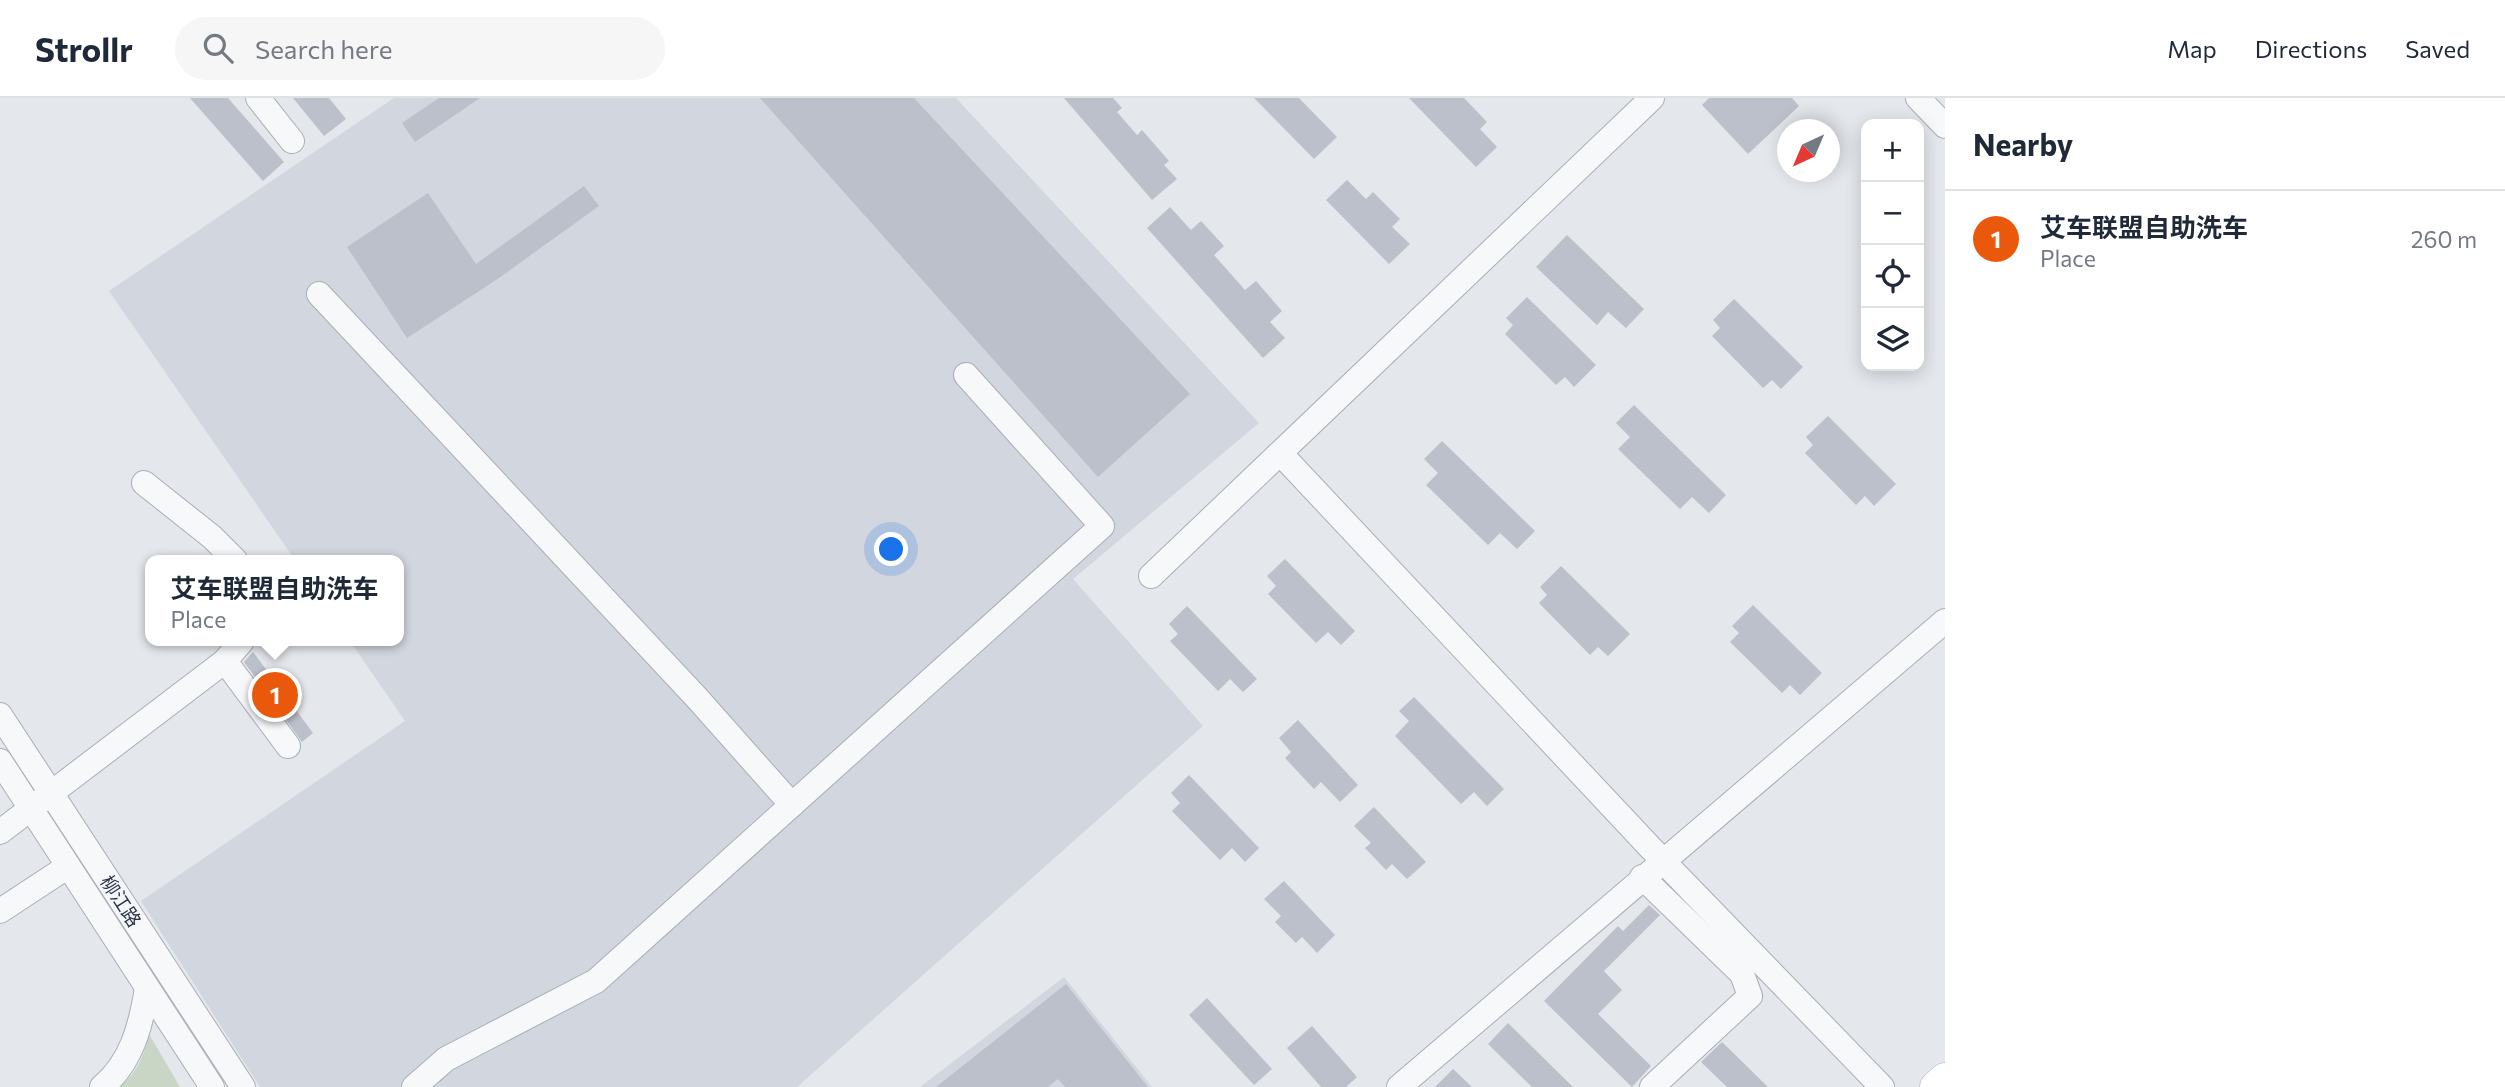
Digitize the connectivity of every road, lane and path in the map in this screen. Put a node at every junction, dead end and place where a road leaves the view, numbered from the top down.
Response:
1 (258, 98) edge
2 (1652, 98) edge
3 (1918, 98) edge
4 (1945, 126) edge
5 (292, 141) dead end
6 (319, 294) dead end
7 (966, 375) dead end
8 (1280, 453) junction
9 (144, 483) dead end
10 (230, 555) edge
11 (1152, 576) dead end
12 (1945, 621) edge
13 (238, 646) edge
14 (225, 662) junction
15 (0, 715) edge
16 (288, 746) dead end
17 (0, 761) edge
18 (50, 794) junction
19 (792, 805) junction
20 (30, 809) junction
21 (0, 832) edge
22 (1662, 860) junction
23 (67, 867) junction
24 (1642, 877) junction
25 (0, 911) edge
26 (147, 988) junction
27 (1945, 1079) edge
28 (102, 1087) edge
29 (212, 1087) edge
30 (243, 1087) edge
31 (414, 1087) edge
32 (1399, 1087) edge
33 (1652, 1087) edge
34 (1882, 1087) edge
35 (1936, 1087) edge

1 - 5 street
2 - 8 street
3 - 4 street
6 - 19 street
7 - 19 street
8 - 11 street
8 - 22 street
9 - 10 street
12 - 22 street
13 - 14 street
14 - 16 street
14 - 18 street
15 - 18 street, 柳江路
17 - 20 street, 柳江路
18 - 20 street
18 - 30 street, 柳江路
19 - 31 street
20 - 21 street
20 - 23 street, 柳江路
22 - 24 street
22 - 34 street
23 - 25 street
23 - 26 street, 柳江路
24 - 32 street
24 - 33 street
26 - 28 street
26 - 29 street, 柳江路
27 - 35 main road

